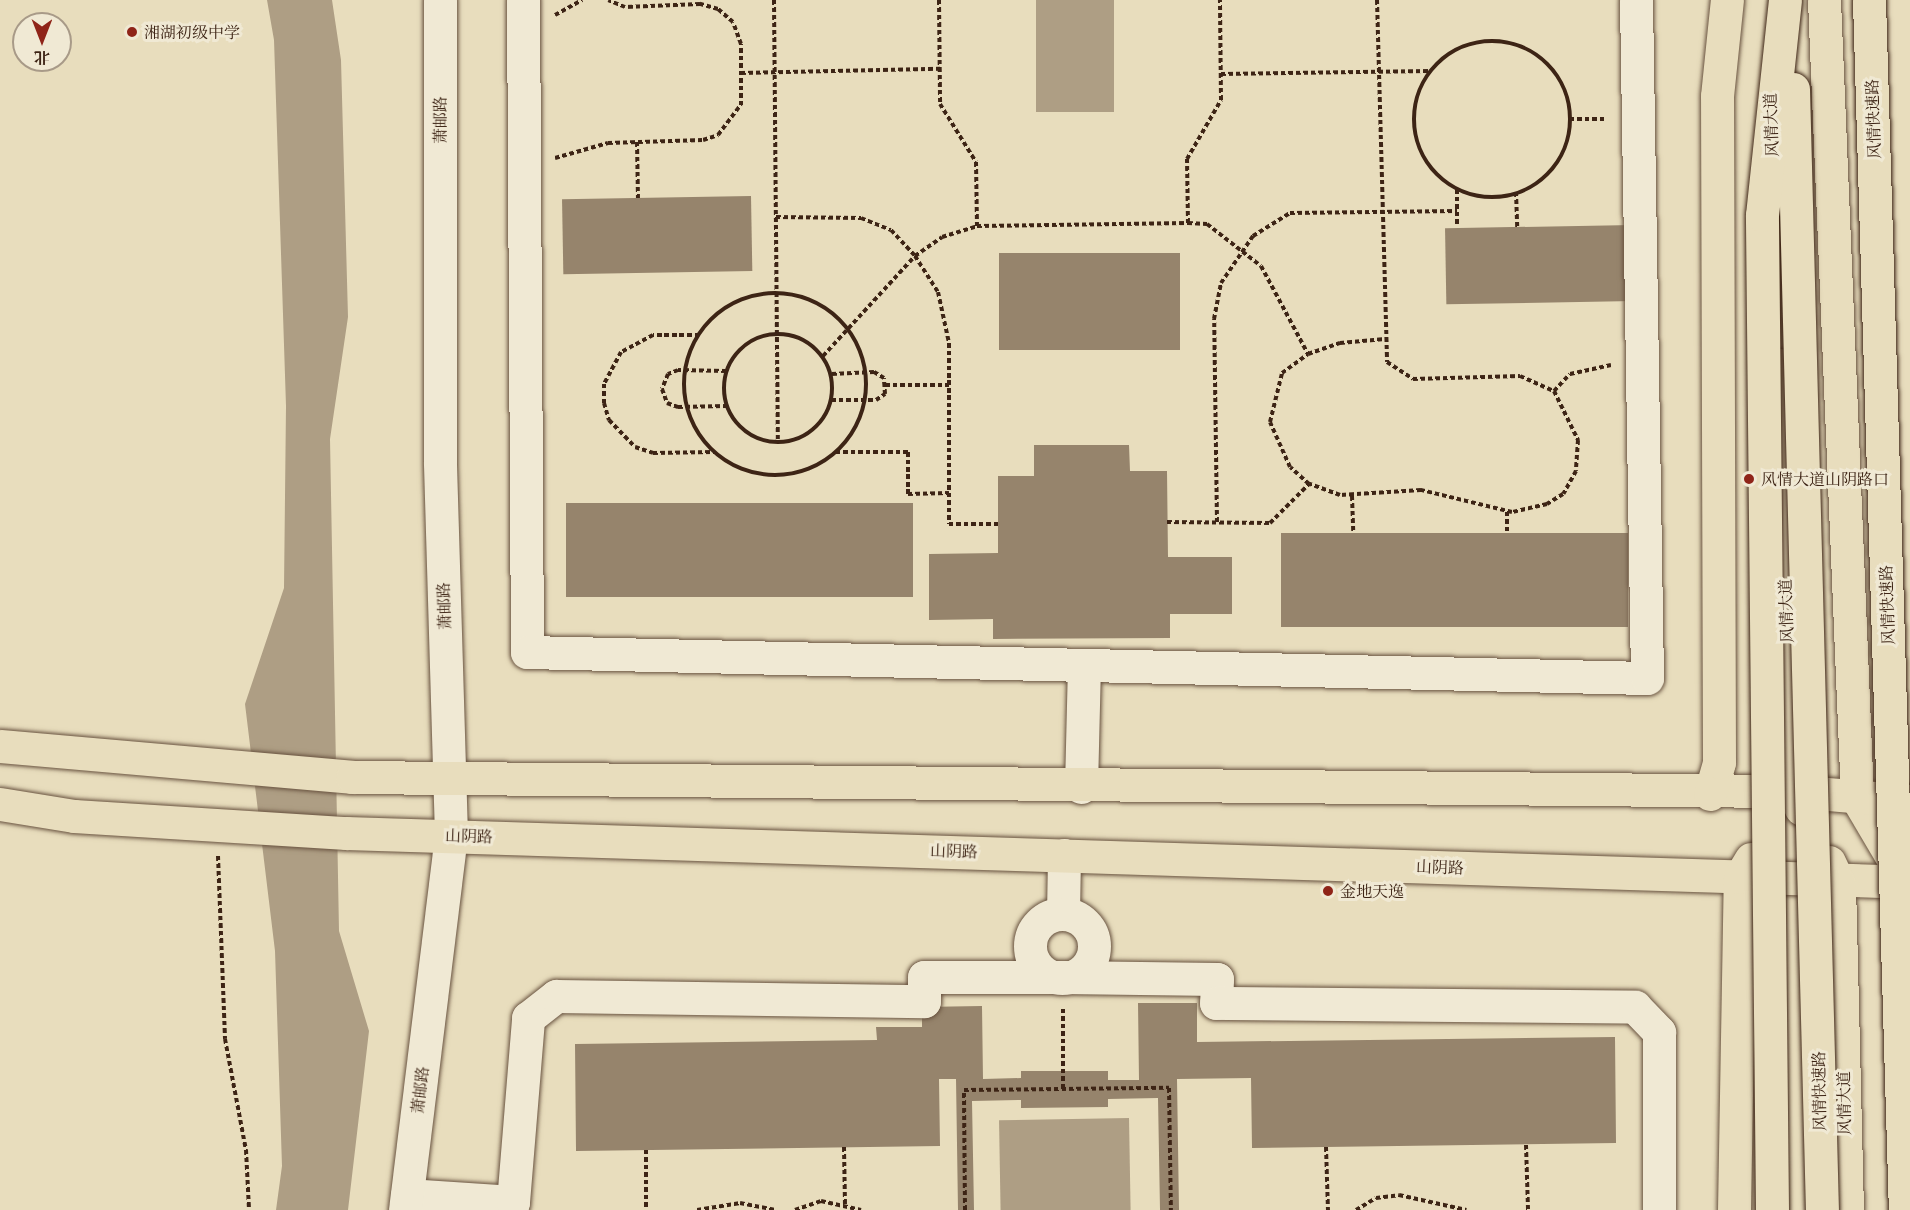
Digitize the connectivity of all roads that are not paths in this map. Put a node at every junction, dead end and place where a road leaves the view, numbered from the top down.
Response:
1 (440, 0) edge
2 (523, 0) edge
3 (1636, 0) edge
4 (1727, 0) edge
5 (1768, 0) edge
6 (1785, 0) edge
7 (1791, 0) edge
8 (1824, 0) edge
9 (1869, 0) edge
10 (1084, 665) junction
11 (0, 746) edge
12 (449, 778) junction
13 (1081, 787) junction
14 (1792, 791) junction
15 (1710, 794) junction
16 (1857, 798) junction
17 (1910, 801) edge
18 (0, 804) edge
19 (451, 835) junction
20 (1064, 855) junction
21 (1909, 876) edge
22 (1740, 877) junction
23 (1839, 883) junction
24 (1063, 914) junction
25 (1064, 977) junction
26 (406, 1202) edge
27 (512, 1206) edge
28 (1659, 1210) edge
29 (1734, 1210) edge
30 (1772, 1210) edge
31 (1822, 1210) edge
32 (1847, 1210) edge
33 (1903, 1210) edge

1 - 12 street, 萧邮路
2 - 10 street
3 - 10 street
4 - 15 main road
5 - 14 main road, 风情大道
6 - 30 main road, bridge
7 - 31 main road, 风情快速路, bridge
8 - 16 main road
9 - 33 main road, 风情快速路, bridge
10 - 13 street
11 - 12 main road
12 - 13 main road
12 - 19 street, 萧邮路
13 - 15 main road
14 - 15 main road
14 - 16 main road
14 - 22 main road
14 - 23 main road, 风情大道
16 - 17 main road
16 - 21 main road
18 - 19 main road, 山阴路
19 - 20 main road, 山阴路
19 - 26 street, 萧邮路
20 - 22 main road, 山阴路
20 - 24 street
21 - 23 main road, 山阴路
21 - 33 main road
22 - 23 main road, 山阴路
22 - 29 main road
23 - 32 main road, 风情大道
24 - 25 street
24 - 25 street
25 - 27 street
25 - 28 street
26 - 27 street

